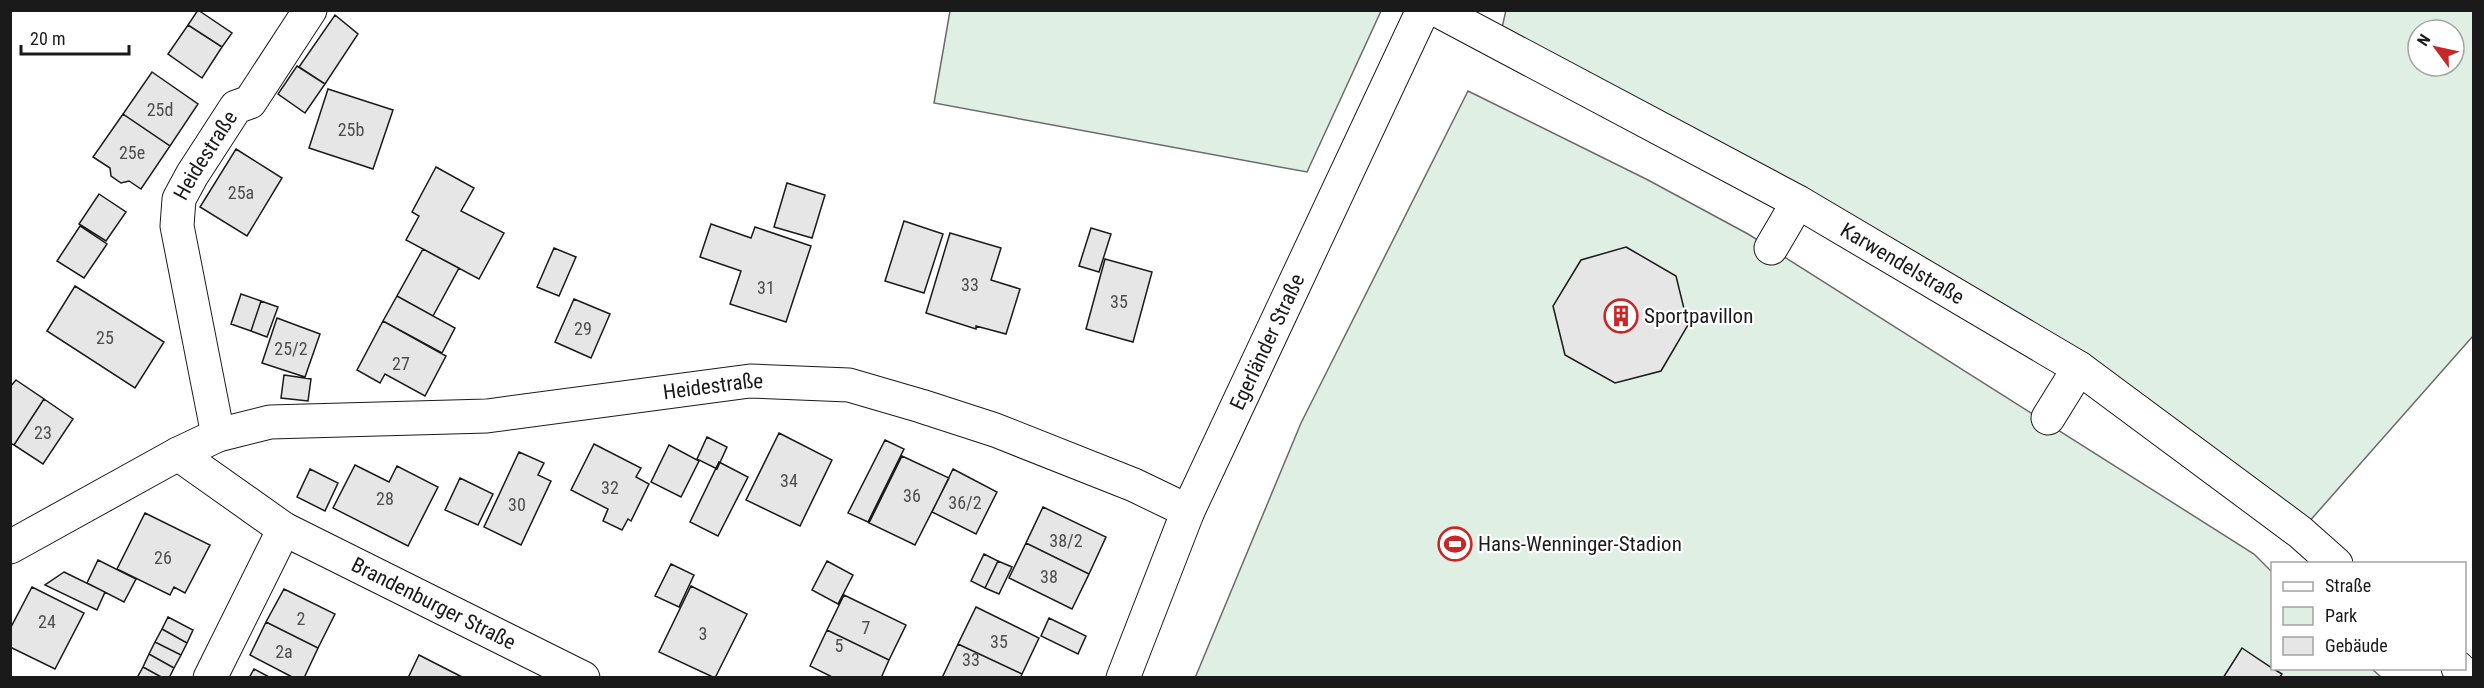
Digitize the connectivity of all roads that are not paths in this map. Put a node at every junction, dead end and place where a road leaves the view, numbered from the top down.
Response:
1 (310, 10) edge
2 (1423, 10) edge
3 (1437, 10) edge
4 (1798, 202) junction
5 (1771, 248) dead end
6 (2079, 368) junction
7 (2048, 418) dead end
8 (218, 435) junction
9 (178, 454) junction
10 (1188, 510) junction
11 (284, 529) junction
12 (10, 547) edge
13 (2334, 562) edge
14 (210, 678) edge
15 (583, 678) edge
16 (1123, 678) edge

1 - 8 street, Heidestraße
2 - 10 street, Egerländer Straße
3 - 4 street, Karwendelstraße
4 - 5 street
4 - 6 street, Karwendelstraße
6 - 7 street
6 - 13 street, Karwendelstraße
8 - 9 street, Heidestraße
8 - 10 street, Heidestraße
9 - 11 street, Brandenburger Straße
9 - 12 street, Heidestraße
10 - 16 street, Egerländer Straße
11 - 14 street
11 - 15 street, Brandenburger Straße

